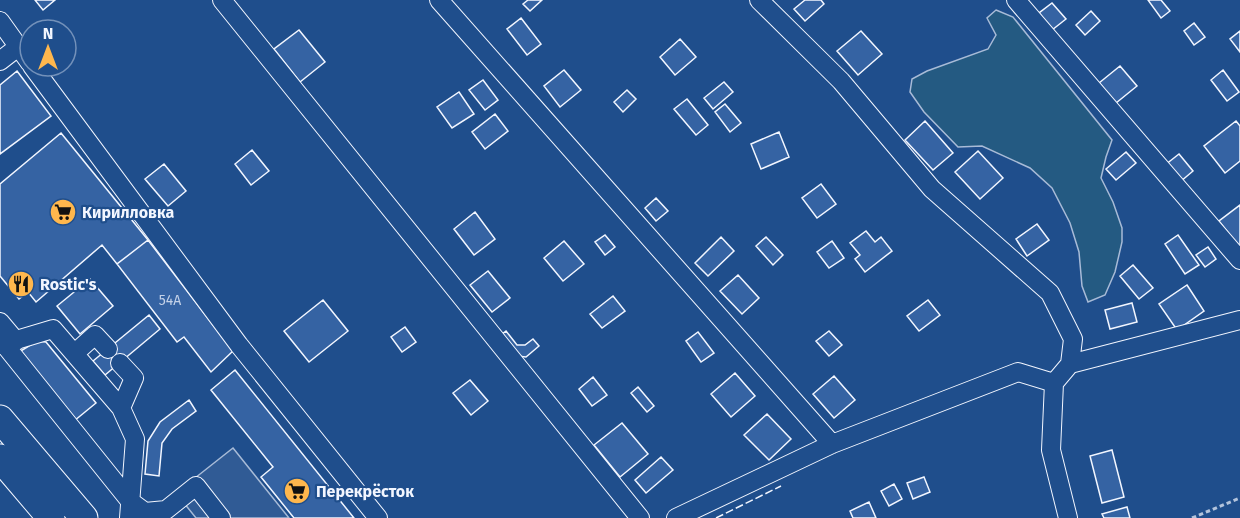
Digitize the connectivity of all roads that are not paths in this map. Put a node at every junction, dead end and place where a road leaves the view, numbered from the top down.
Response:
1 (222, 0) edge
2 (439, 0) edge
3 (759, 0) edge
4 (1017, 0) edge
5 (0, 21) edge
6 (18, 46) joint
7 (0, 61) edge
8 (41, 78) edge
9 (1240, 260) edge
10 (1240, 320) edge
11 (0, 322) edge
12 (7, 343) edge
13 (75, 352) junction
14 (1070, 364) junction
15 (1054, 383) junction
16 (121, 408) junction
17 (0, 419) edge
18 (832, 444) junction
19 (0, 458) edge
20 (130, 509) edge
21 (51, 518) edge
22 (84, 518) edge
23 (221, 518) edge
24 (378, 518) edge
25 (640, 518) edge
26 (676, 518) edge
27 (1068, 518) edge

1 - 25 street
2 - 18 street
3 - 14 street
4 - 9 street
5 - 6 street
6 - 7 street
8 - 24 street
10 - 14 street
11 - 12 street
12 - 13 street
12 - 20 street
13 - 16 street
13 - 16 street
14 - 15 street
15 - 18 street
15 - 27 street
16 - 20 street
17 - 22 highway
18 - 26 street
19 - 21 highway
20 - 23 street

